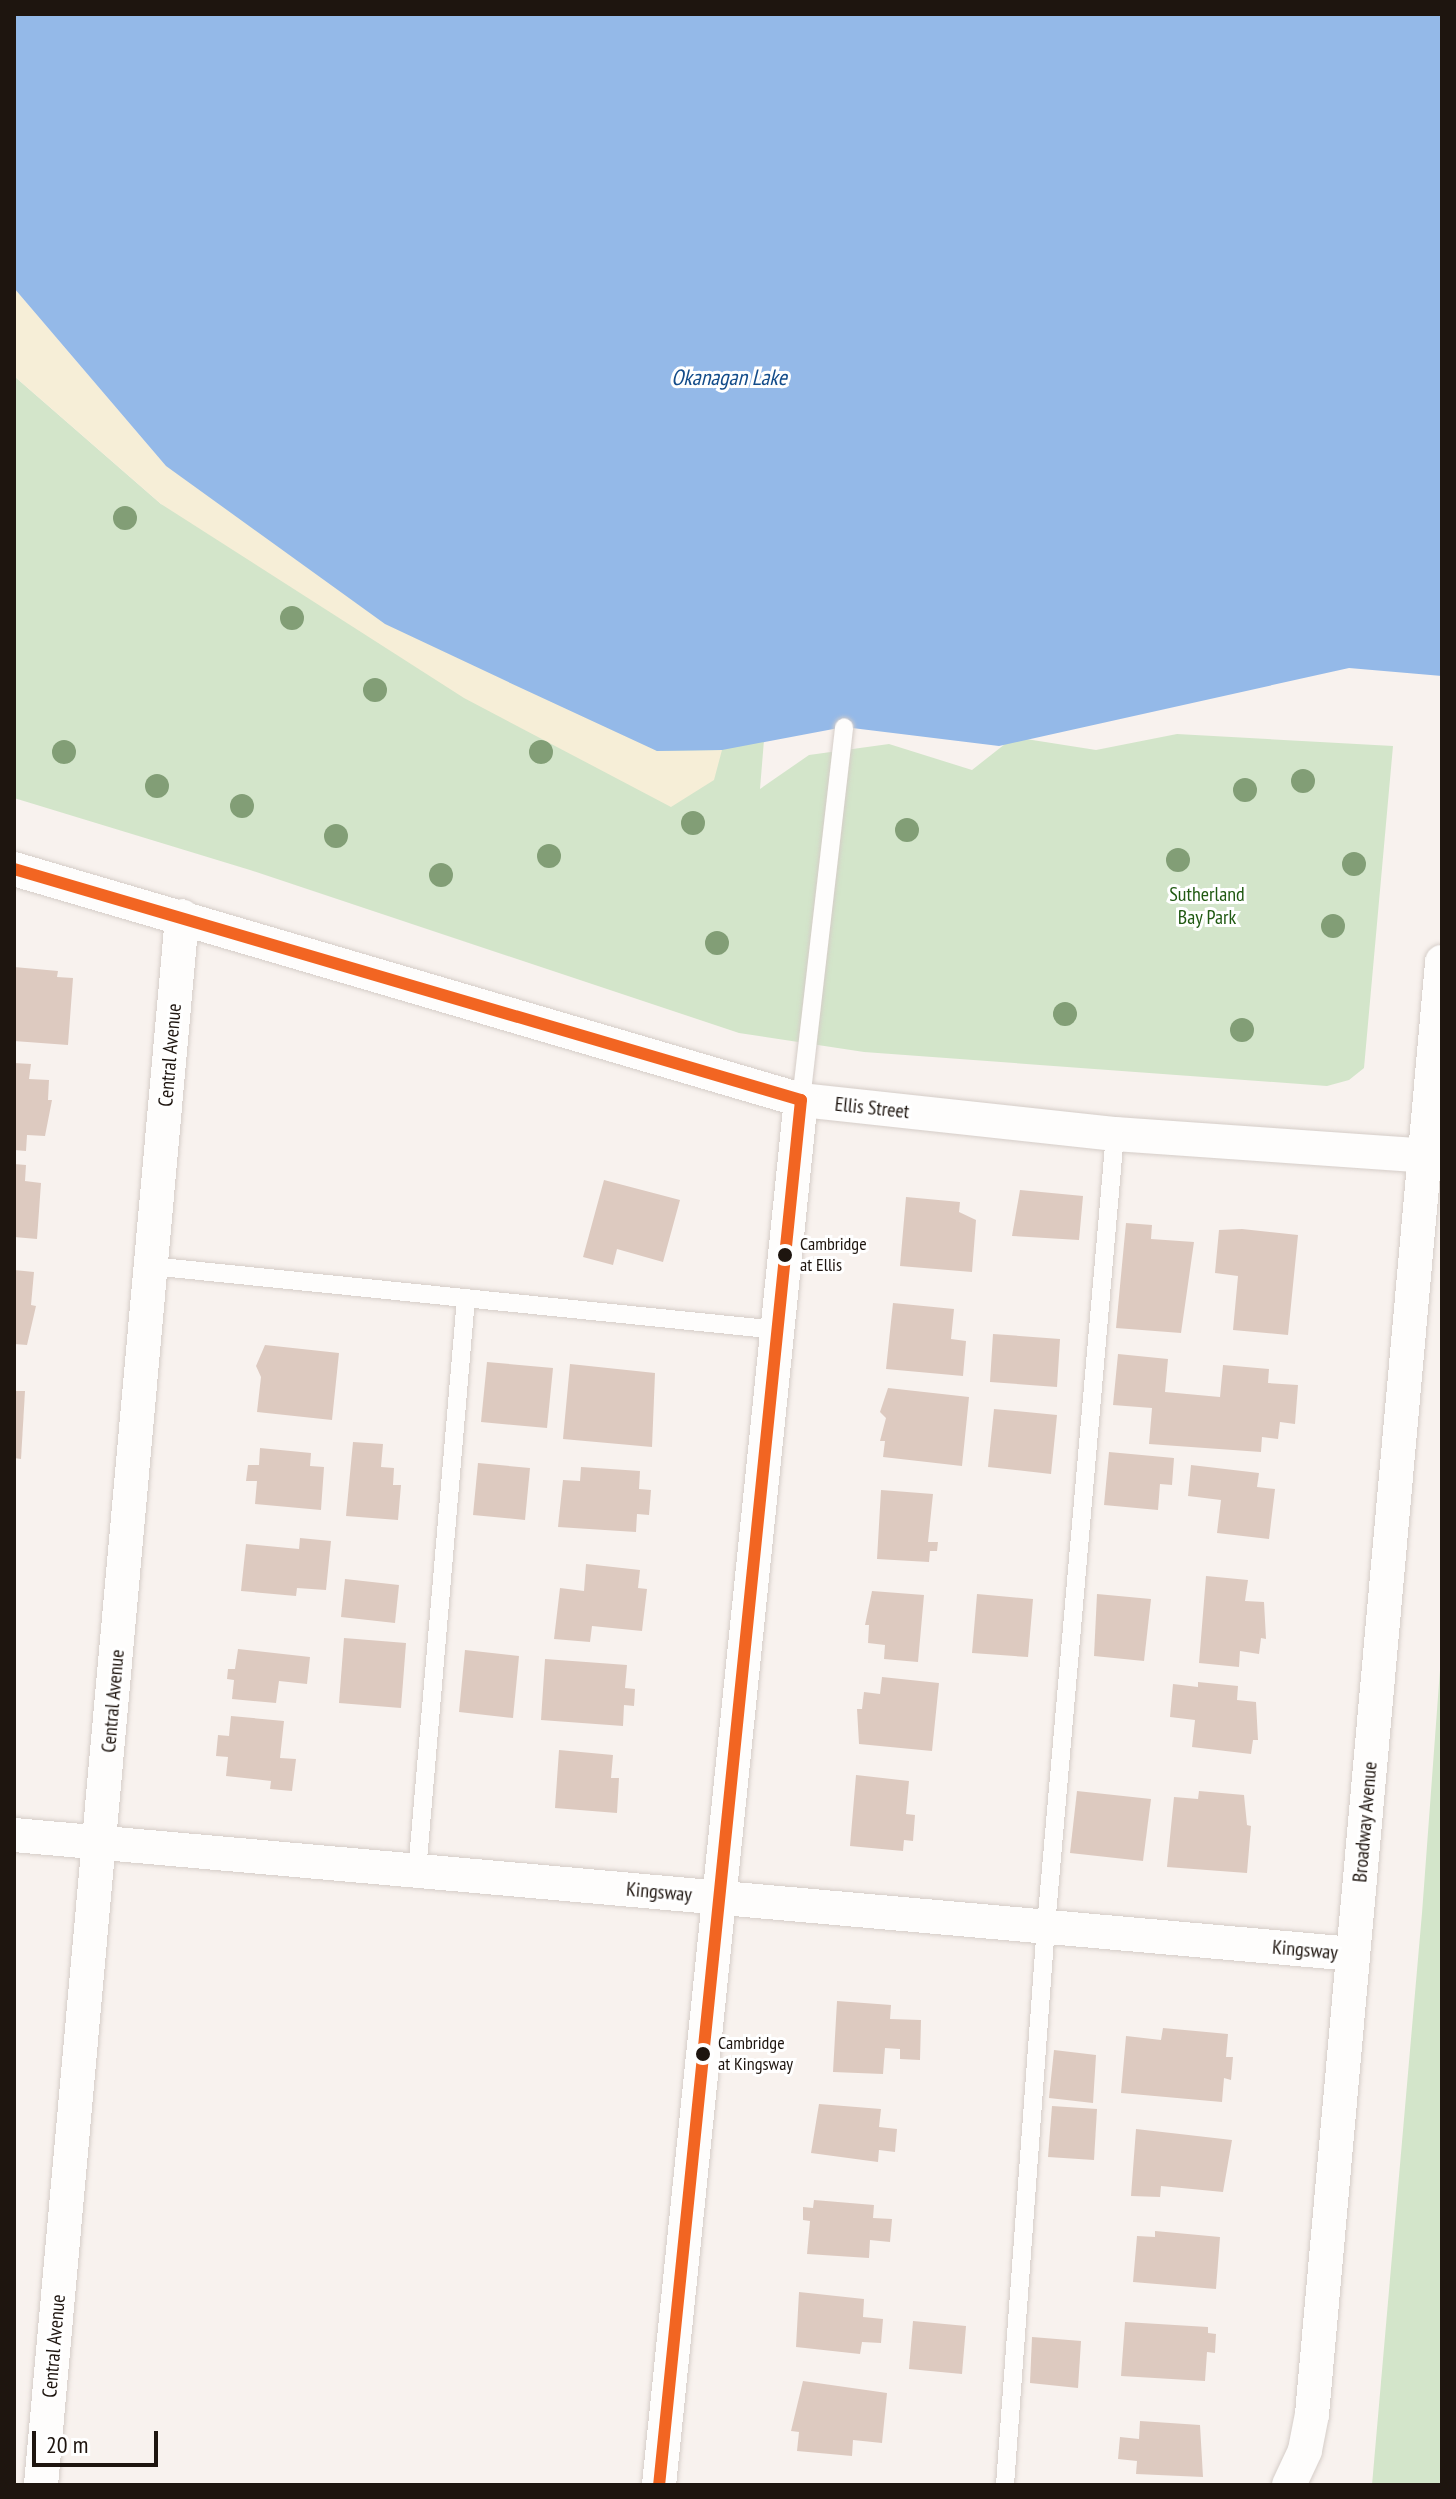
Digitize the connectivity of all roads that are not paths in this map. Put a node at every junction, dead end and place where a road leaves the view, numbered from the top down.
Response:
1 (844, 727) dead end
2 (14, 869) edge
3 (182, 916) junction
4 (1442, 962) edge
5 (801, 1100) junction
6 (1115, 1134) junction
7 (1434, 1159) edge
8 (151, 1266) junction
9 (466, 1298) junction
10 (778, 1330) junction
11 (14, 1835) edge
12 (100, 1843) junction
13 (417, 1872) junction
14 (722, 1897) junction
15 (1046, 1926) junction
16 (1352, 1954) junction
17 (41, 2485) edge
18 (659, 2485) edge
19 (1005, 2485) edge
20 (1289, 2485) edge

1 - 5 lane
2 - 3 street, Ellis Street
3 - 5 street, Ellis Street
3 - 8 street, Central Avenue
4 - 7 street, Broadway Avenue
5 - 6 street, Ellis Street
5 - 10 street
6 - 7 street, Ellis Street
6 - 15 lane
7 - 16 street, Broadway Avenue
8 - 9 lane
8 - 12 street, Central Avenue
9 - 10 lane
9 - 13 lane
10 - 14 street
11 - 12 street, Kingsway
12 - 13 street, Kingsway
12 - 17 street, Central Avenue
13 - 14 street, Kingsway
14 - 15 street, Kingsway
14 - 18 street
15 - 16 street, Kingsway
15 - 19 lane
16 - 20 street, Broadway Avenue

